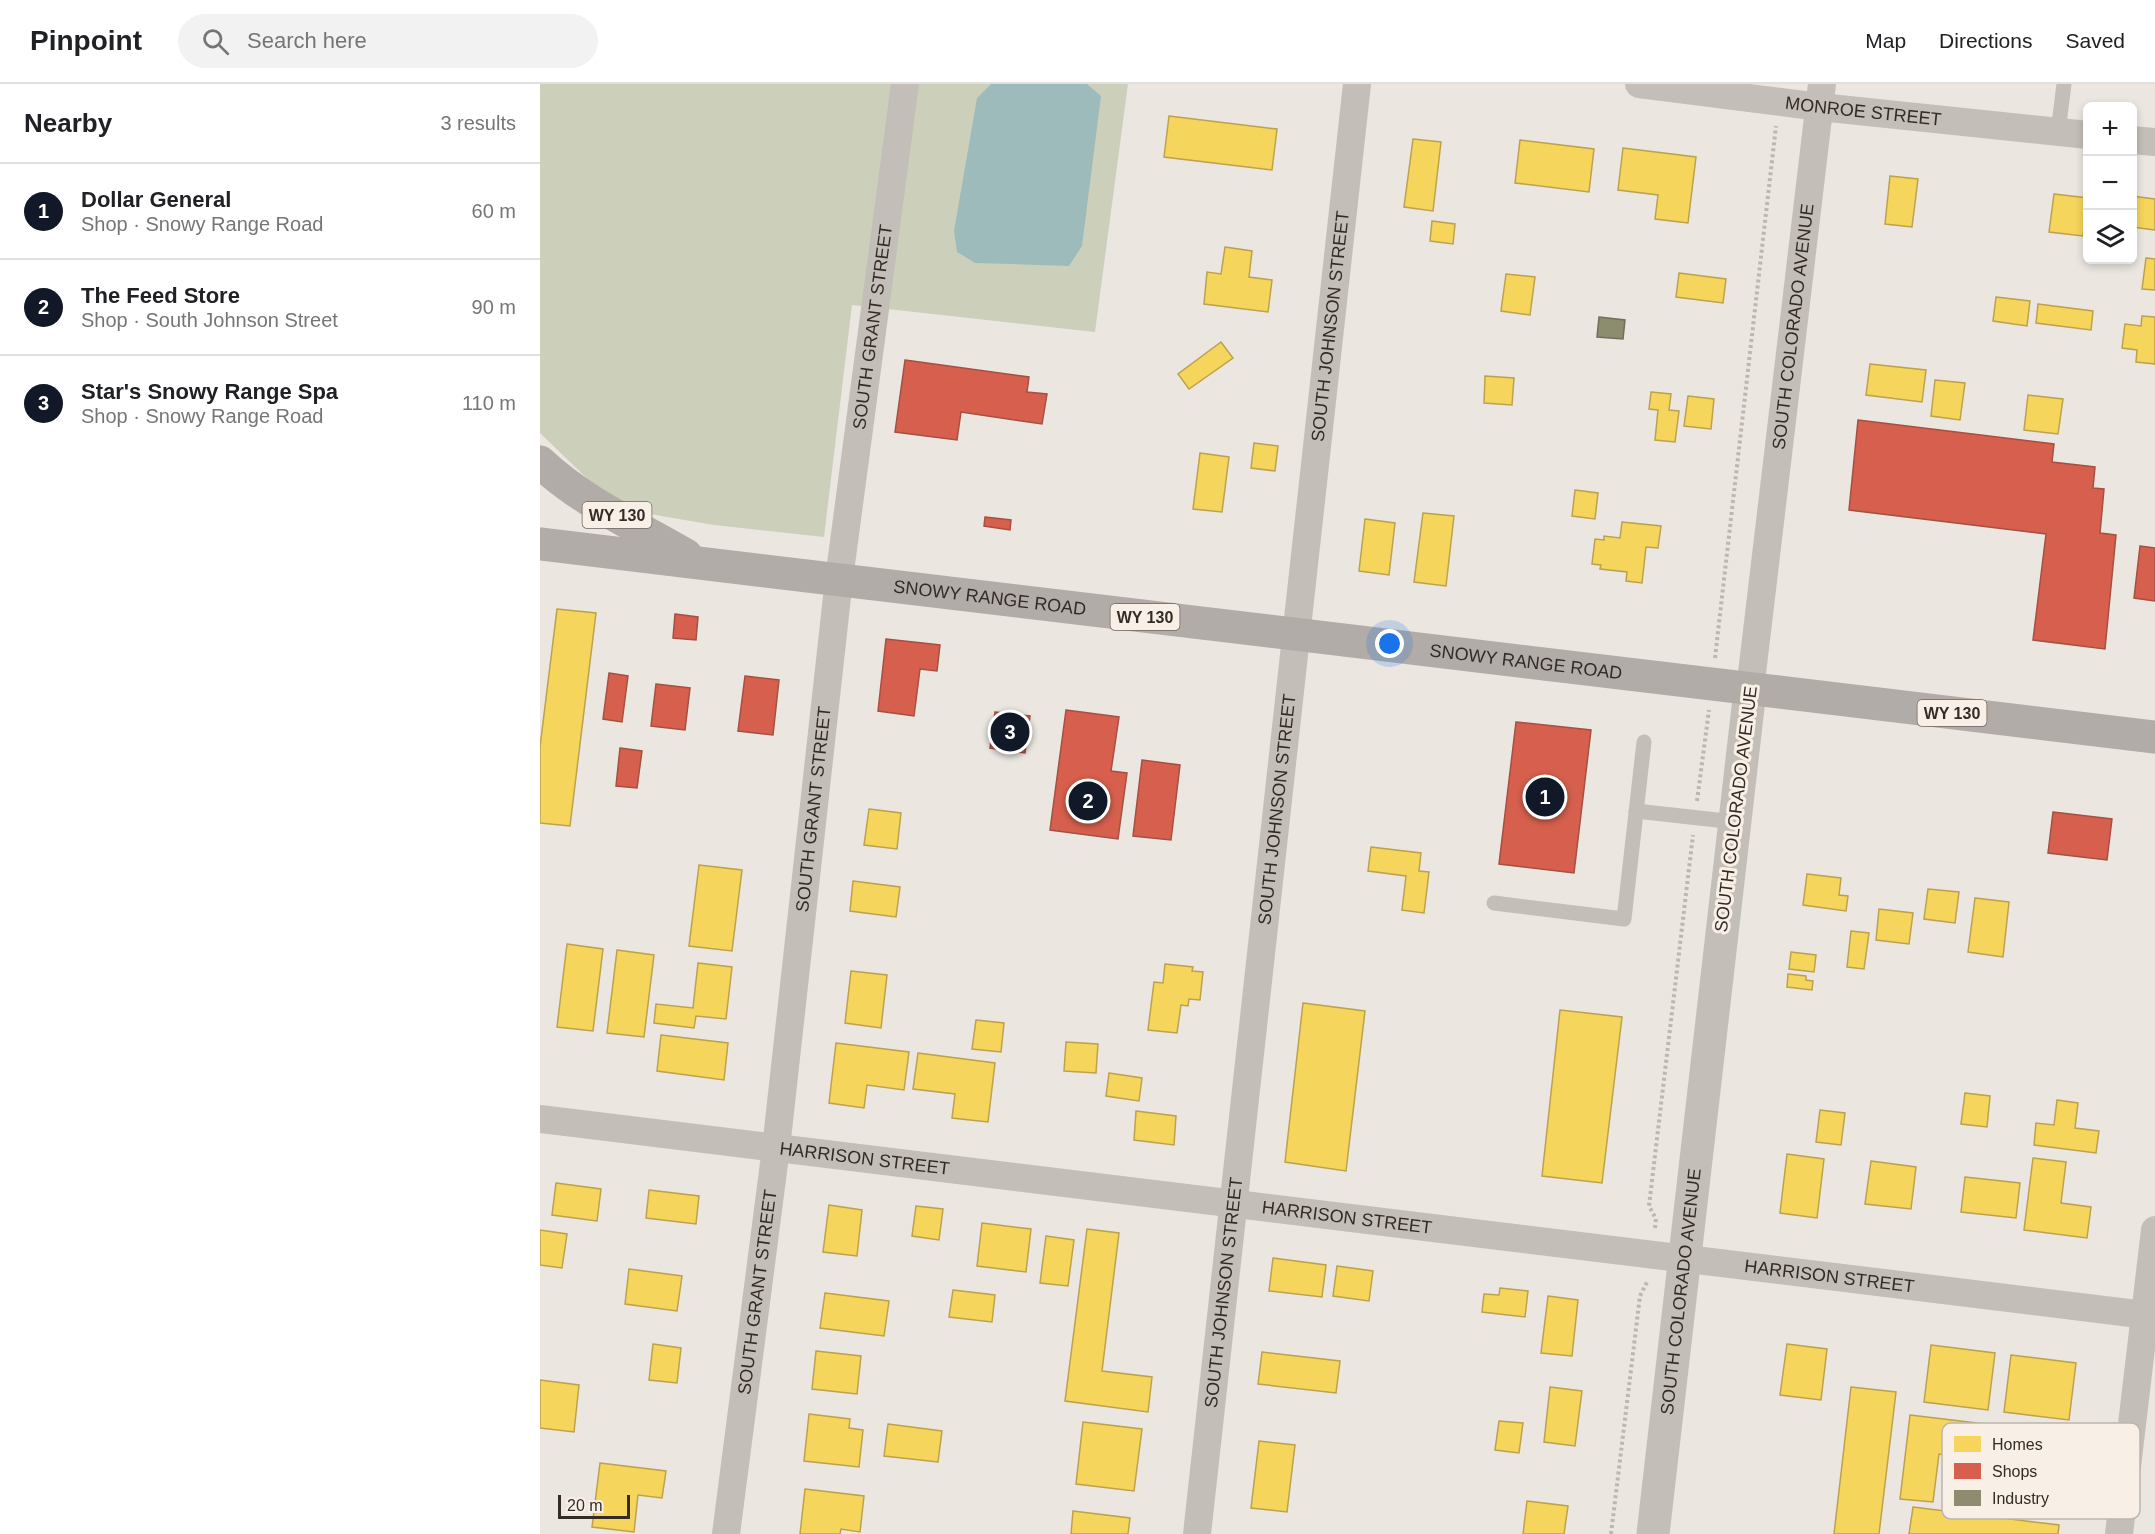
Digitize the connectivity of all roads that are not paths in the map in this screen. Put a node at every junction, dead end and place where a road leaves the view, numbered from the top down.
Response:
1 (904, 84) edge
2 (1357, 84) edge
3 (1639, 84) edge
4 (2064, 84) edge
5 (1821, 95) edge
6 (2058, 132) junction
7 (2083, 134) edge
8 (2137, 140) edge
9 (2155, 142) edge
10 (540, 462) edge
11 (540, 544) edge
12 (698, 562) junction
13 (839, 579) junction
14 (1296, 635) junction
15 (1749, 690) junction
16 (2155, 737) edge
17 (1644, 742) dead end
18 (1636, 811) junction
19 (1734, 822) junction
20 (1494, 903) dead end
21 (540, 1119) edge
22 (776, 1148) junction
23 (1234, 1206) junction
24 (2155, 1230) edge
25 (1684, 1257) junction
26 (2150, 1316) edge
27 (2135, 1423) edge
28 (2121, 1519) edge
29 (726, 1534) edge
30 (1197, 1534) edge
31 (1653, 1534) edge
32 (2119, 1534) edge

1 - 13 street, SOUTH GRANT STREET
2 - 14 street, SOUTH JOHNSON STREET
3 - 5 street, MONROE STREET
4 - 6 lane
5 - 6 street, MONROE STREET
5 - 15 street, SOUTH COLORADO AVENUE
6 - 7 street, MONROE STREET
8 - 9 street
10 - 12 main road, WY 130
11 - 12 main road, SNOWY RANGE ROAD / WY 130
12 - 13 main road, SNOWY RANGE ROAD / WY 130
13 - 14 main road, SNOWY RANGE ROAD / WY 130
13 - 22 street, SOUTH GRANT STREET
14 - 15 main road, SNOWY RANGE ROAD / WY 130
14 - 23 street, SOUTH JOHNSON STREET
15 - 16 main road, SNOWY RANGE ROAD / WY 130
15 - 19 street, SOUTH COLORADO AVENUE
17 - 18 lane
18 - 19 lane
18 - 20 lane
19 - 25 street, SOUTH COLORADO AVENUE
21 - 22 street, HARRISON STREET
22 - 23 street, HARRISON STREET
22 - 29 street, SOUTH GRANT STREET
23 - 25 street, HARRISON STREET
23 - 30 street, SOUTH JOHNSON STREET
24 - 26 street
25 - 26 street, HARRISON STREET
25 - 31 street, SOUTH COLORADO AVENUE
26 - 27 street
28 - 32 street

